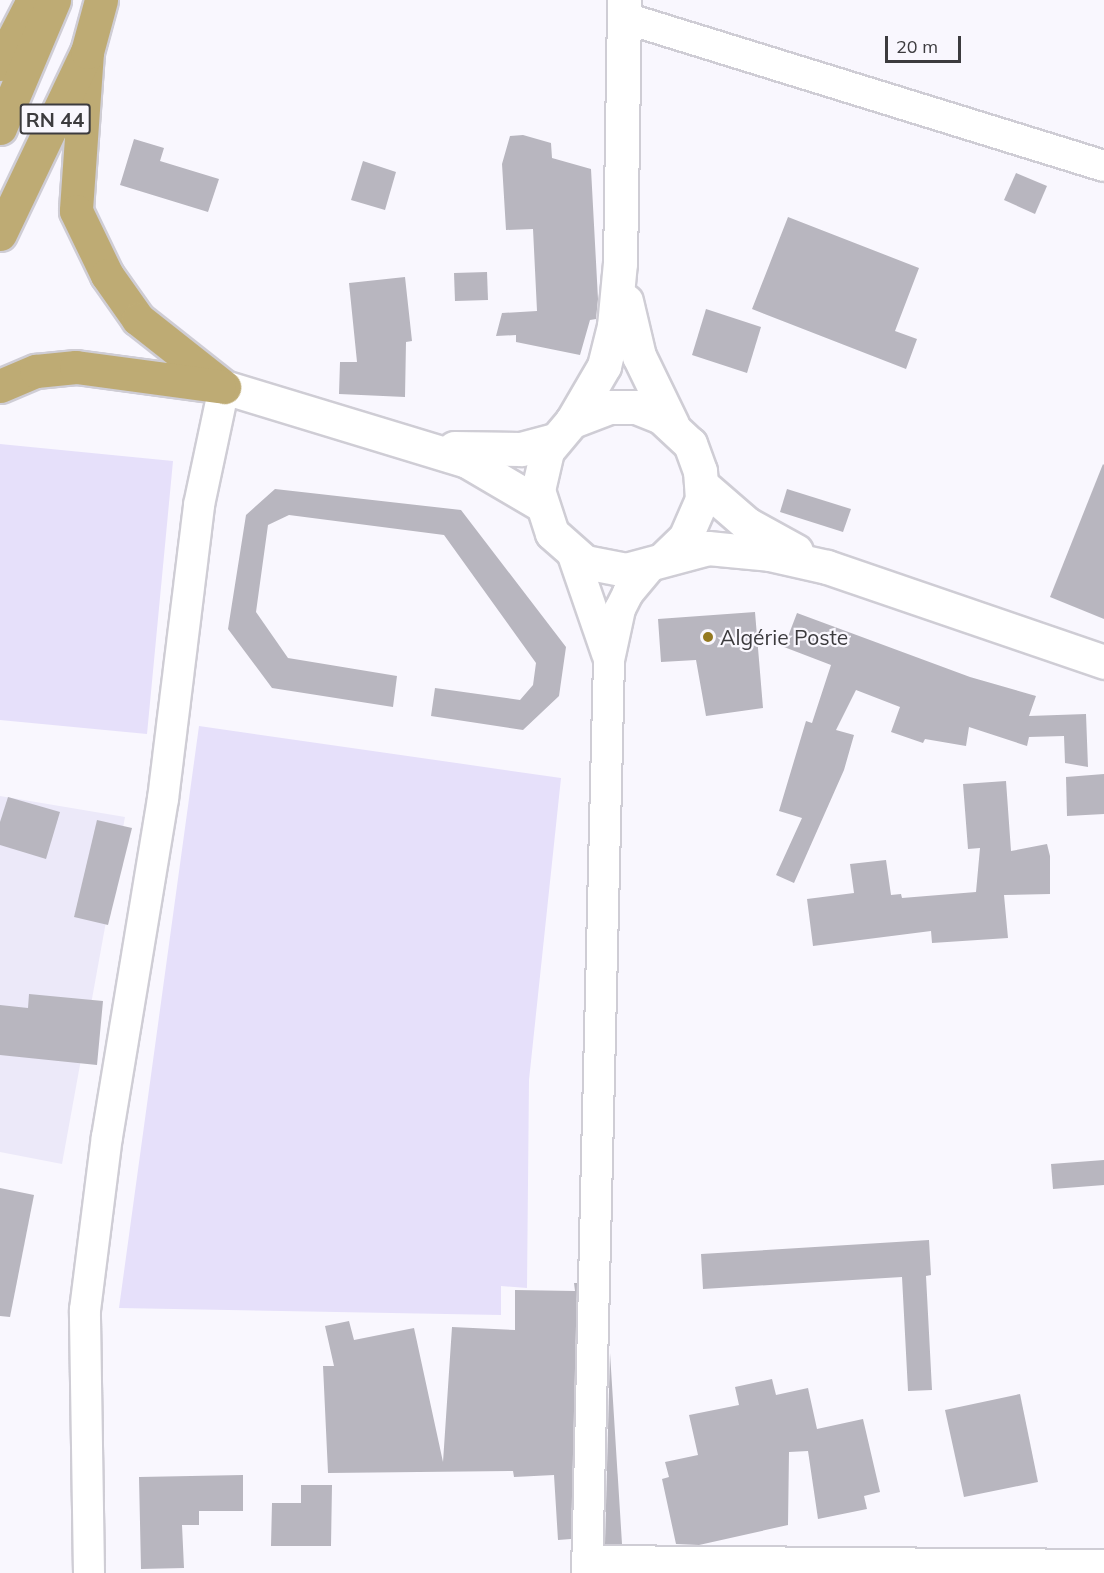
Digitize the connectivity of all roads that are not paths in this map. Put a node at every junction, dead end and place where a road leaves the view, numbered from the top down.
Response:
1 (33, 0) edge
2 (54, 0) edge
3 (101, 0) edge
4 (624, 9) edge
5 (87, 51) junction
6 (0, 64) edge
7 (0, 128) edge
8 (1104, 166) edge
9 (0, 234) edge
10 (620, 263) junction
11 (0, 386) edge
12 (224, 387) junction
13 (672, 424) junction
14 (563, 430) junction
15 (423, 446) junction
16 (702, 485) junction
17 (540, 504) junction
18 (573, 555) junction
19 (658, 560) junction
20 (827, 567) junction
21 (609, 660) junction
22 (1104, 662) edge
23 (1104, 1566) edge
24 (588, 1567) edge
25 (874, 1568) edge
26 (89, 1573) edge

1 - 6 highway
2 - 7 highway, RN 44
3 - 5 highway, RN 44
4 - 8 street
4 - 10 street
5 - 9 highway, RN 44
5 - 12 highway
10 - 13 street
10 - 14 street
11 - 12 highway
12 - 15 street
12 - 26 street
13 - 14 street
13 - 16 street
14 - 15 street
14 - 17 street
15 - 17 street
16 - 19 street
16 - 20 street
17 - 18 street
18 - 19 street
18 - 21 street
19 - 20 street
19 - 21 street
20 - 22 street
21 - 24 street
23 - 25 street
24 - 25 street

